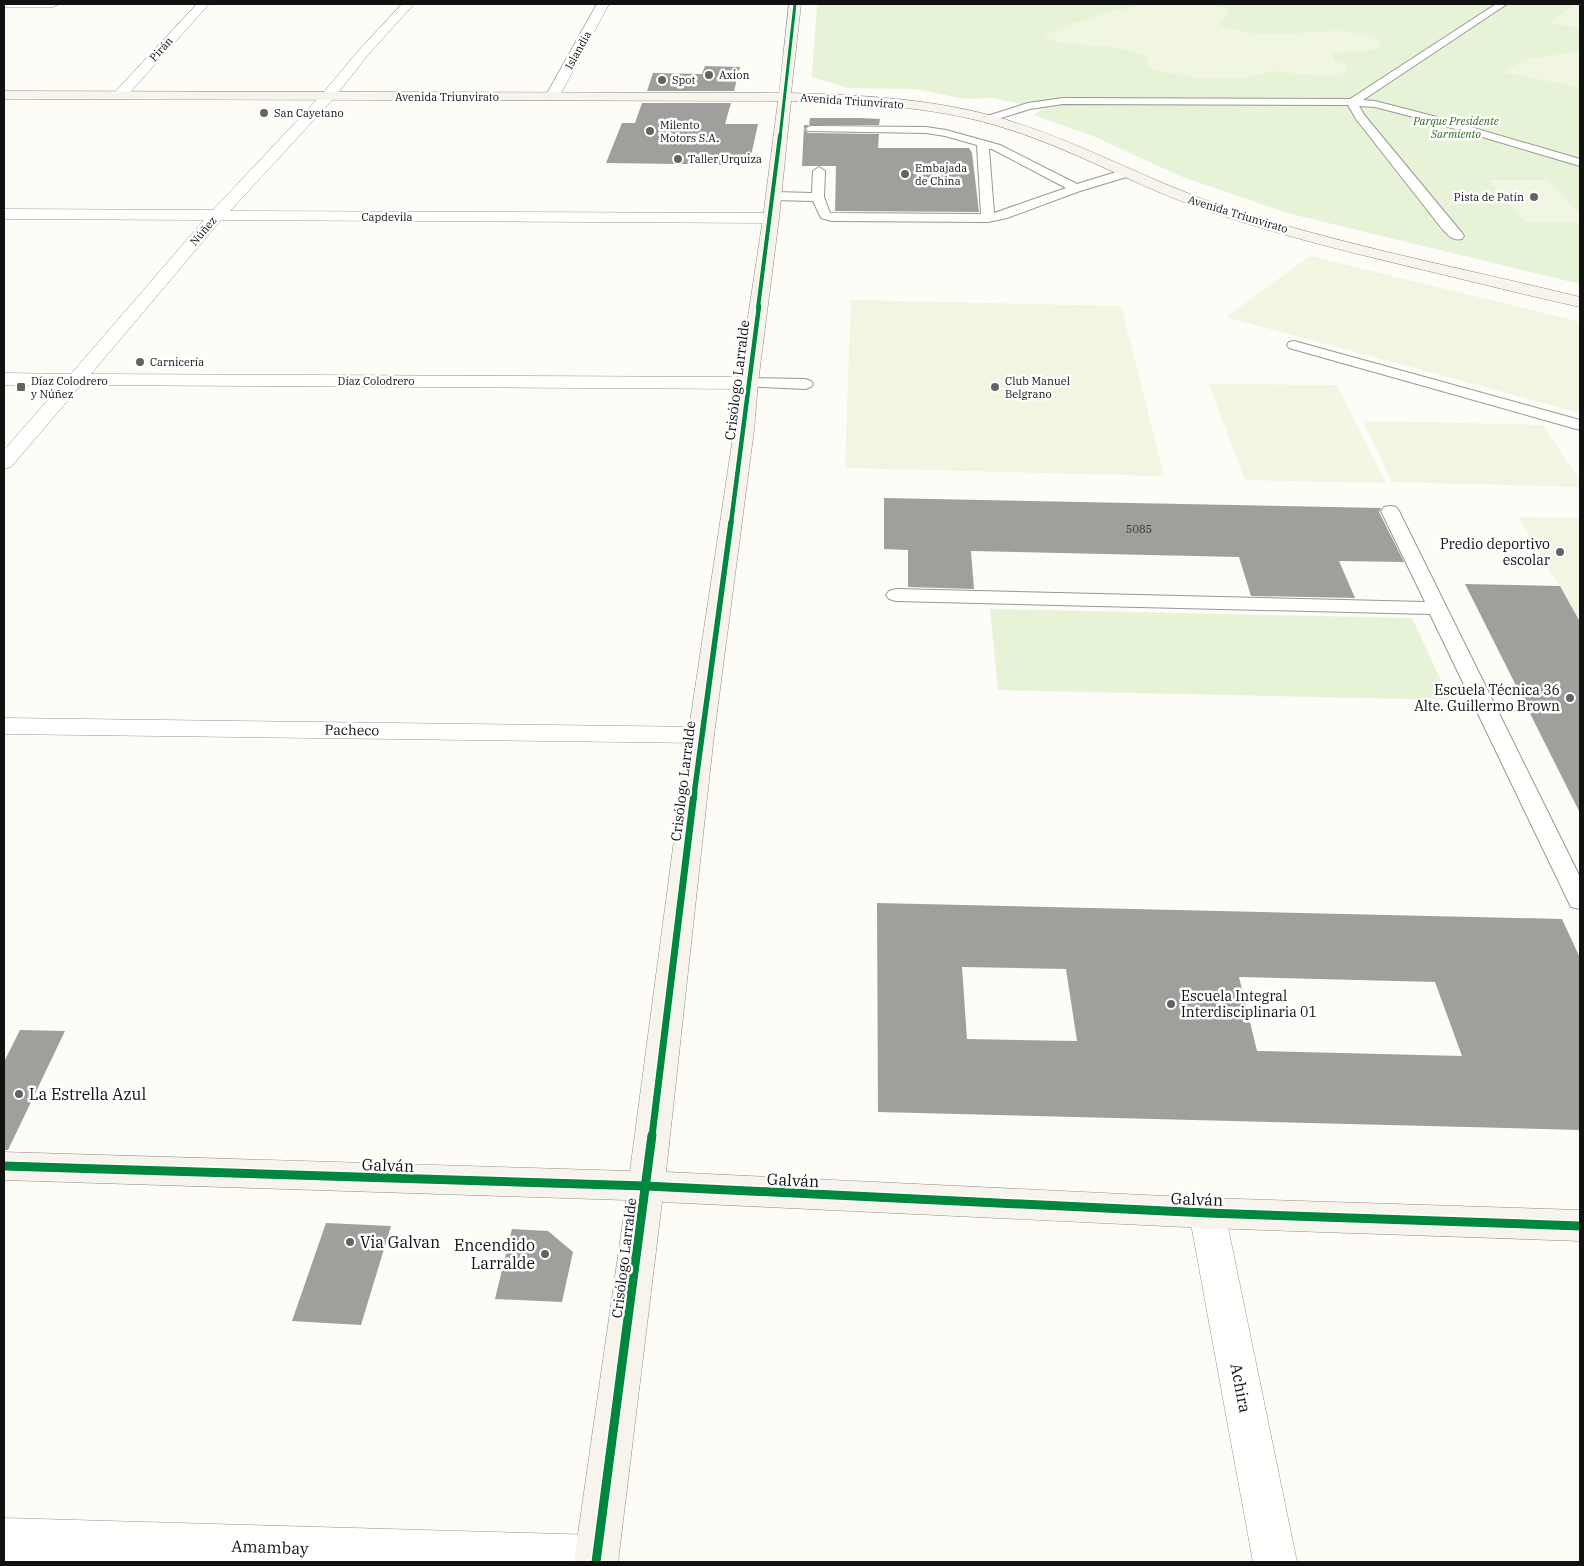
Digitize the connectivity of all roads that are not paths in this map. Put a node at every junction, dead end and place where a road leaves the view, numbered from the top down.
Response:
1 (4, 4) edge
2 (53, 4) edge
3 (203, 4) edge
4 (408, 4) edge
5 (603, 4) edge
6 (795, 4) edge
7 (1502, 4) edge
8 (4, 95) edge
9 (120, 95) junction
10 (328, 96) junction
11 (552, 97) junction
12 (784, 97) junction
13 (1352, 102) junction
14 (988, 119) junction
15 (812, 129) dead end
16 (983, 143) junction
17 (1580, 163) edge
18 (819, 171) dead end
19 (1126, 173) junction
20 (1076, 188) junction
21 (774, 196) junction
22 (818, 197) junction
23 (4, 214) edge
24 (216, 216) junction
25 (771, 218) junction
26 (988, 218) junction
27 (1457, 236) dead end
28 (1580, 302) edge
29 (1294, 345) dead end
30 (4, 379) edge
31 (76, 380) junction
32 (748, 383) junction
33 (805, 384) dead end
34 (1580, 425) edge
35 (4, 463) edge
36 (1390, 511) dead end
37 (896, 595) dead end
38 (1437, 608) junction
39 (4, 726) edge
40 (701, 734) junction
41 (1580, 901) edge
42 (4, 1166) edge
43 (646, 1186) junction
44 (1208, 1213) junction
45 (1580, 1226) edge
46 (4, 1539) edge
47 (597, 1559) edge
48 (1275, 1562) edge

1 - 2 street
3 - 9 street, Pirán
4 - 10 street, Núñez
5 - 11 street, Islandia
6 - 12 street, Crisólogo Larralde
7 - 13 lane
8 - 9 street, Avenida Triunvirato
9 - 10 street, Avenida Triunvirato
10 - 11 street, Avenida Triunvirato
10 - 24 street, Núñez
11 - 12 street, Avenida Triunvirato
12 - 14 street, Avenida Triunvirato
12 - 21 street, Crisólogo Larralde
13 - 14 lane
13 - 17 lane
13 - 27 lane
14 - 19 street, Avenida Triunvirato
15 - 16 lane
16 - 20 lane
16 - 26 lane
18 - 22 lane
19 - 20 lane
19 - 28 street, Avenida Triunvirato
20 - 26 lane
21 - 22 lane
21 - 25 street, Crisólogo Larralde
22 - 26 lane
23 - 24 street, Capdevila
24 - 25 street, Capdevila
24 - 31 street, Núñez
25 - 32 street, Crisólogo Larralde
29 - 34 lane
30 - 31 street, Díaz Colodrero
31 - 32 street, Díaz Colodrero
31 - 35 street, Núñez
32 - 33 lane
32 - 40 street, Crisólogo Larralde
36 - 38 lane
37 - 38 lane
38 - 41 lane
39 - 40 street, Pacheco
40 - 43 street, Crisólogo Larralde
42 - 43 street, Galván
43 - 44 street, Galván
43 - 47 street, Crisólogo Larralde
44 - 45 street, Galván
44 - 48 street, Achira
46 - 47 street, Amambay

